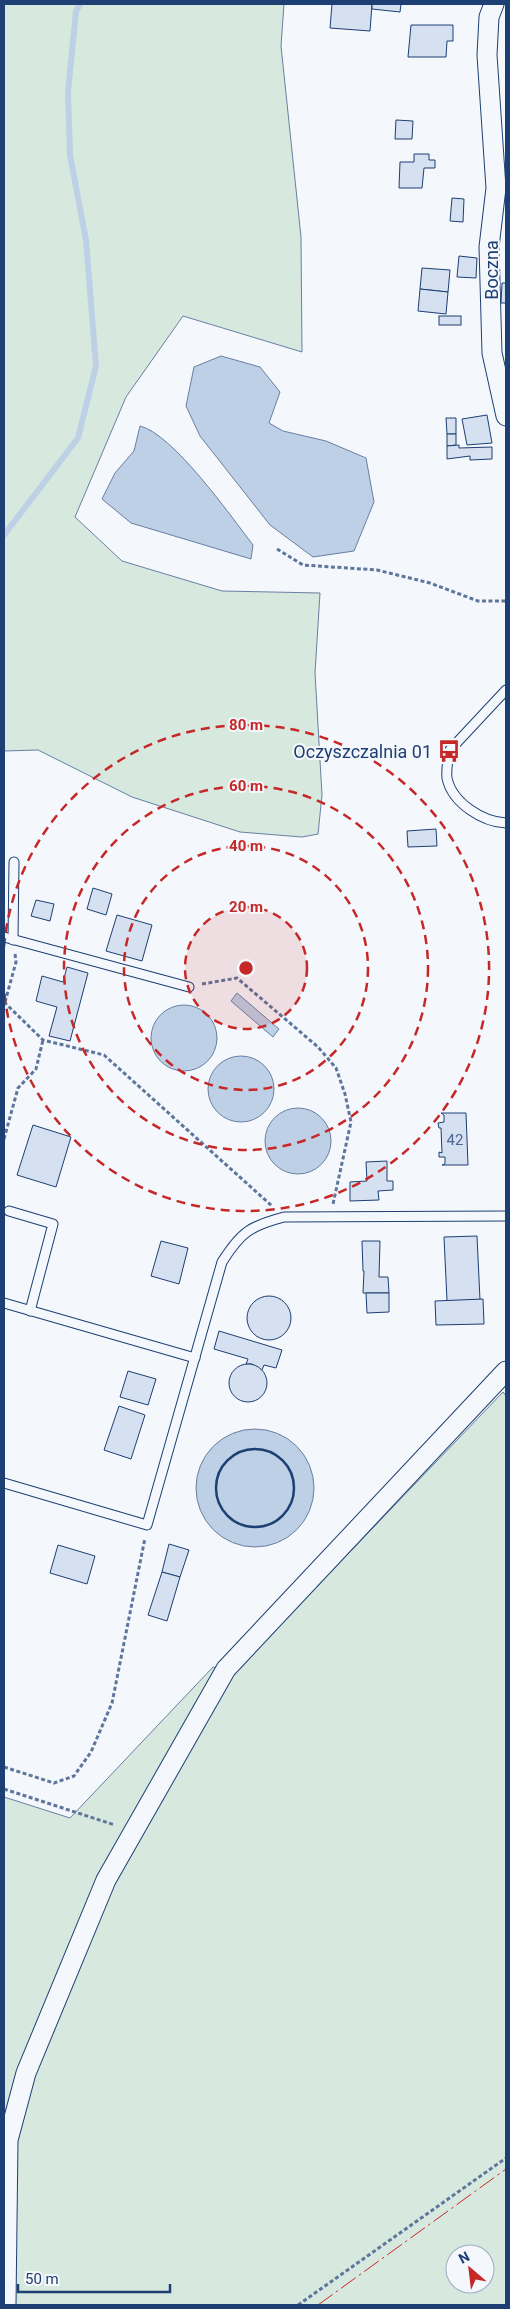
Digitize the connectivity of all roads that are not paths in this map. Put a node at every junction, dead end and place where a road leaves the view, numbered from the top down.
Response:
1 (494, 4) edge
2 (506, 416) edge
3 (506, 690) edge
4 (506, 823) edge
5 (14, 862) dead end
6 (8, 939) edge
7 (189, 987) road end
8 (9, 1211) dead end
9 (506, 1216) edge
10 (4, 1303) edge
11 (30, 1311) junction
12 (195, 1358) junction
13 (506, 1371) edge
14 (4, 1483) edge
15 (6, 2305) edge

1 - 2 street, Boczna
3 - 4 lane
5 - 6 lane
6 - 7 lane
8 - 11 lane
9 - 12 lane
10 - 11 lane
11 - 12 lane
12 - 14 lane
13 - 15 street

